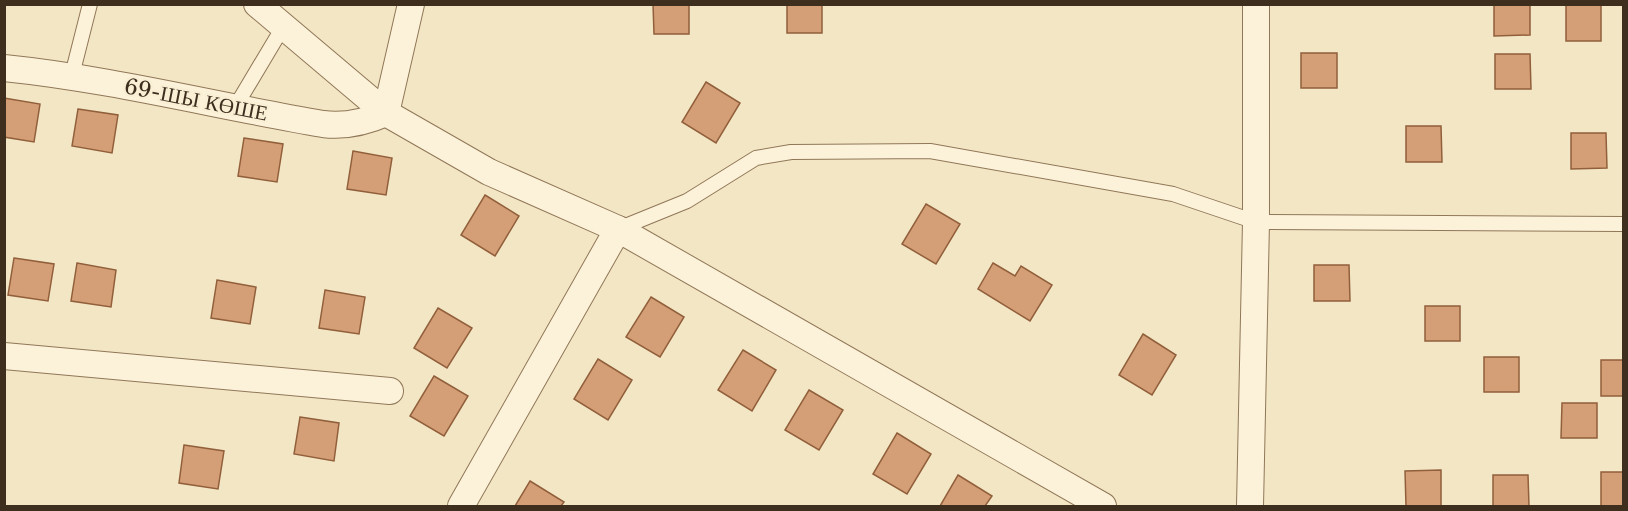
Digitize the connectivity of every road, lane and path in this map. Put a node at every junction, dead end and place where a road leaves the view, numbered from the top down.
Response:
1 (90, 4) edge
2 (256, 4) edge
3 (411, 4) edge
4 (1256, 4) edge
5 (283, 27) junction
6 (4, 68) edge
7 (72, 75) junction
8 (234, 109) junction
9 (386, 113) junction
10 (1256, 222) junction
11 (1623, 224) edge
12 (618, 229) junction
13 (4, 356) edge
14 (390, 391) dead end
15 (462, 507) edge
16 (1103, 507) edge
17 (1250, 507) edge

1 - 7 lane
2 - 5 street
3 - 9 street
4 - 10 street
5 - 8 lane
5 - 9 street
6 - 7 street, 69-ШЫ КӨШЕ
7 - 8 street, 69-ШЫ КӨШЕ
8 - 9 street, 69-ШЫ КӨШЕ
9 - 12 street
10 - 11 lane
10 - 12 lane
10 - 17 street
12 - 15 street
12 - 16 street
13 - 14 street

